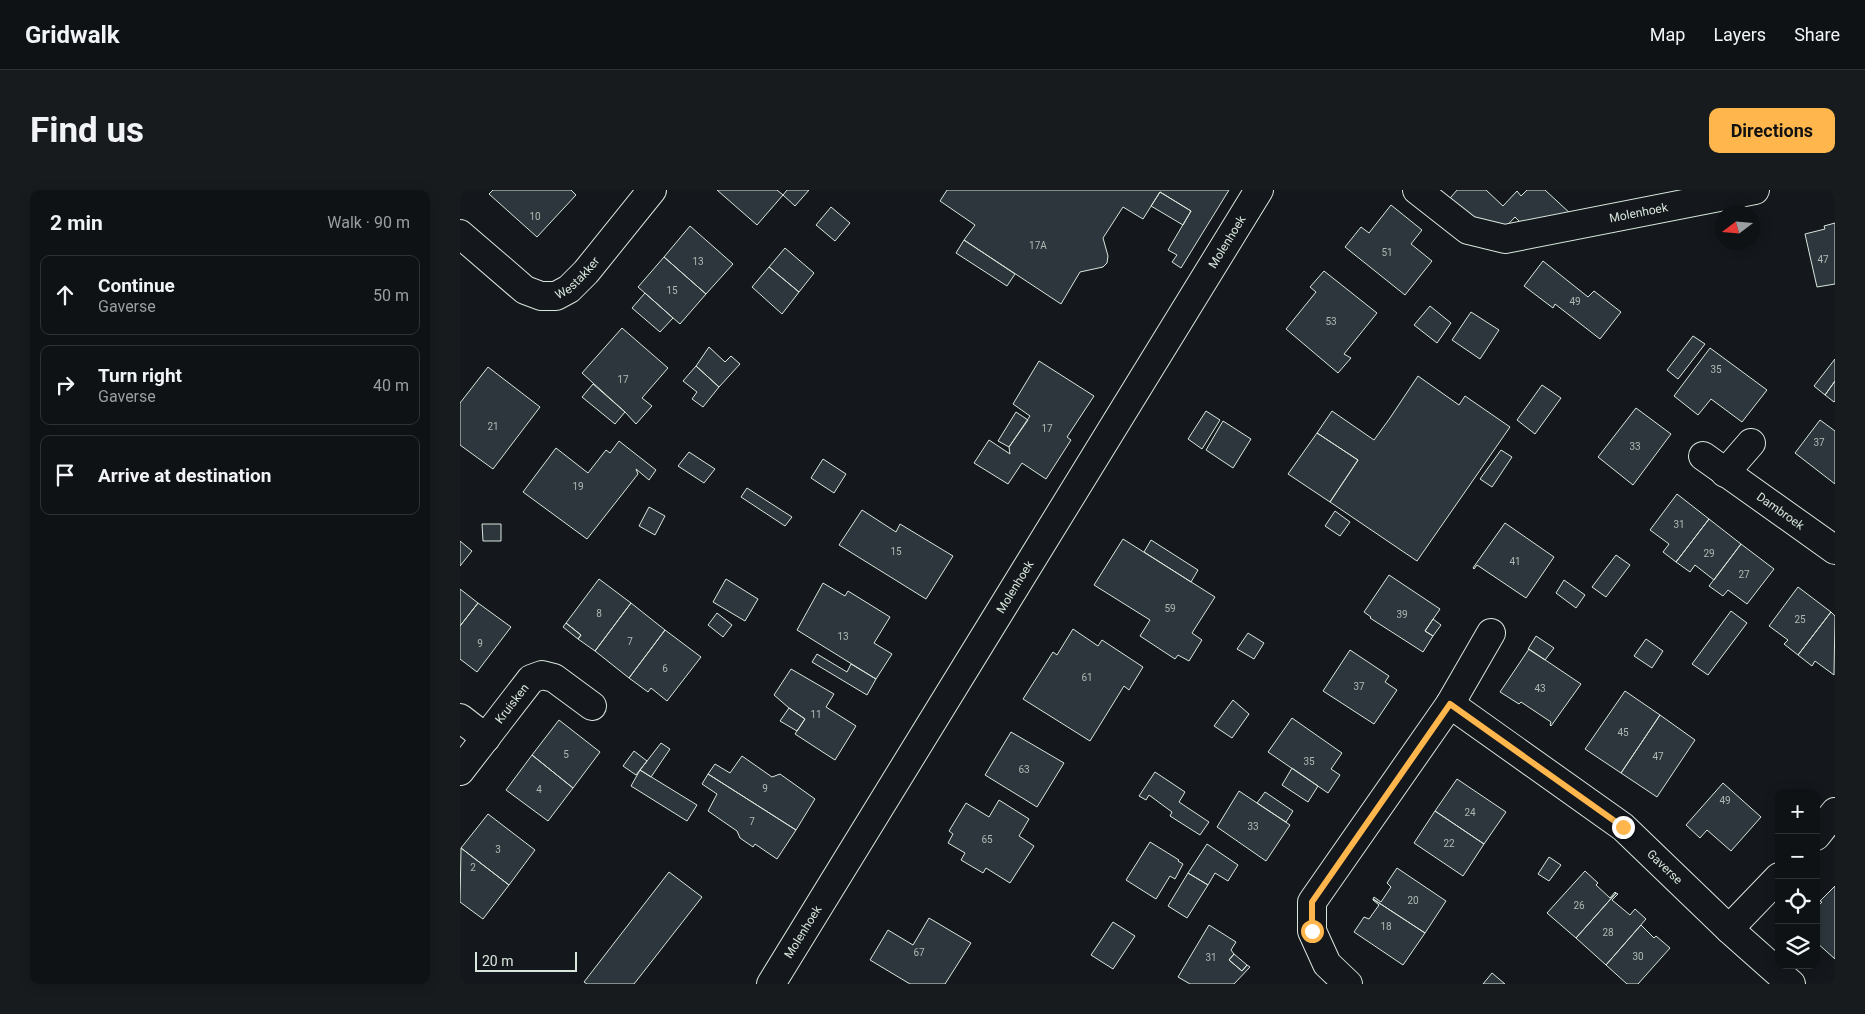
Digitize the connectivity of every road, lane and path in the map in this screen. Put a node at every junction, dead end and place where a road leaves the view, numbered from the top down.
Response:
1 (652, 190) edge
2 (1259, 190) edge
3 (1418, 190) edge
4 (1755, 190) edge
5 (460, 234) edge
6 (1751, 442) dead end
7 (1703, 456) dead end
8 (1725, 473) junction
9 (1835, 550) edge
10 (1492, 633) dead end
11 (1450, 704) junction
12 (592, 706) dead end
13 (460, 718) edge
14 (486, 738) junction
15 (460, 771) edge
16 (1835, 812) edge
17 (1818, 834) edge
18 (1777, 879) edge
19 (1729, 929) junction
20 (771, 984) edge
21 (1348, 984) edge
22 (1791, 984) edge

1 - 5 street, Westakker
2 - 20 street, Molenhoek
3 - 4 street, Molenhoek
6 - 8 street
7 - 8 street, Dambroek
8 - 9 street, Dambroek
10 - 11 street
11 - 19 street, Gaverse
11 - 21 street
12 - 14 street, Kruisken
13 - 14 street
14 - 15 street, Kruisken
16 - 17 street
18 - 19 street
19 - 22 street

